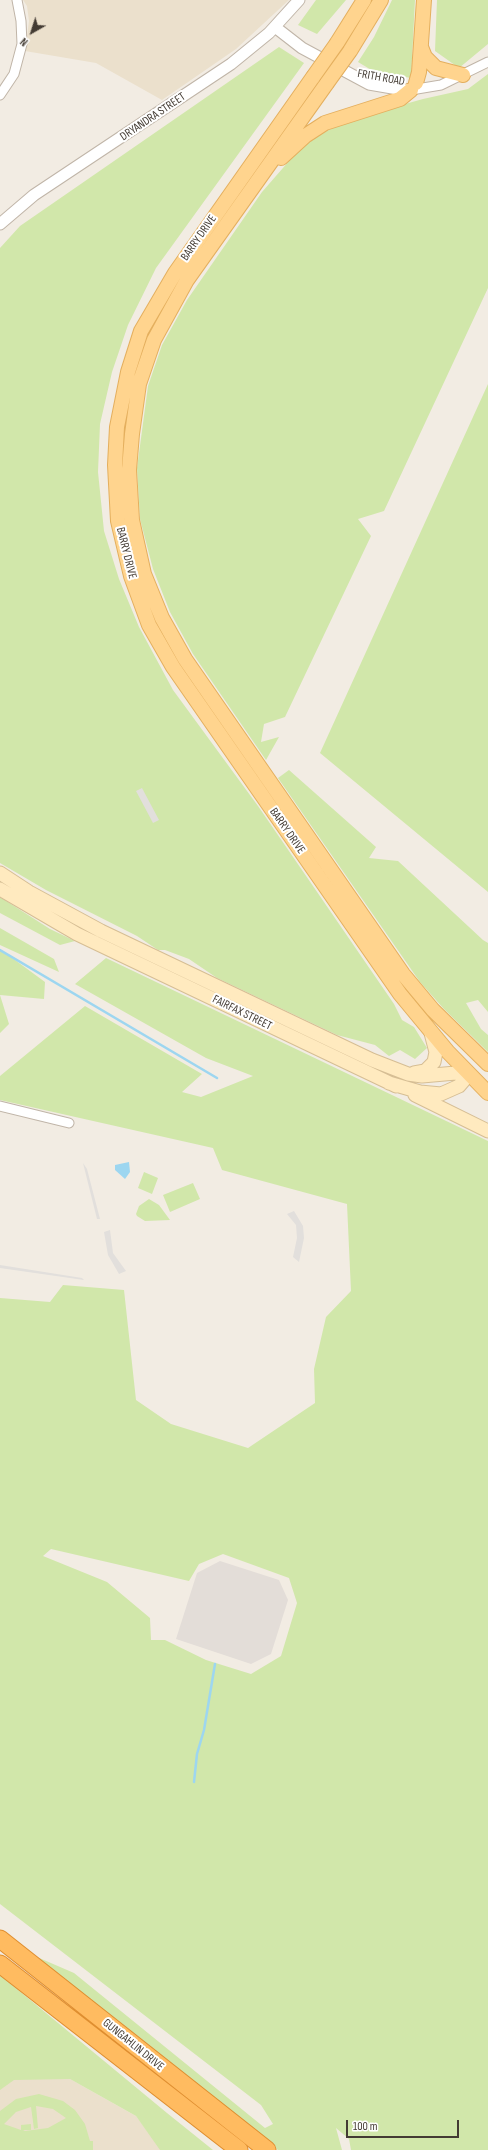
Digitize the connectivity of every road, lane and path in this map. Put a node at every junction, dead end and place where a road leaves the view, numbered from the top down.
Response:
1 (17, 0) edge
2 (299, 0) edge
3 (364, 0) edge
4 (381, 0) edge
5 (424, 0) edge
6 (275, 26) junction
7 (421, 47) junction
8 (488, 62) edge
9 (463, 75) junction
10 (414, 87) junction
11 (0, 95) edge
12 (254, 183) junction
13 (0, 224) edge
14 (0, 873) edge
15 (0, 889) edge
16 (433, 1010) junction
17 (431, 1033) junction
18 (488, 1064) edge
19 (467, 1072) junction
20 (408, 1074) junction
21 (488, 1079) edge
22 (389, 1083) junction
23 (488, 1093) edge
24 (0, 1106) edge
25 (69, 1123) dead end
26 (488, 1131) edge
27 (0, 1939) edge
28 (0, 1964) edge
29 (239, 2150) edge
30 (267, 2150) edge

1 - 11 street
2 - 6 street, DRYANDRA STREET
3 - 17 main road, BARRY DRIVE, bridge
4 - 12 main road, BARRY DRIVE, bridge
5 - 7 main road
6 - 10 street, FRITH ROAD
6 - 13 street, DRYANDRA STREET
7 - 9 main road
7 - 10 main road
8 - 9 street, FRITH ROAD
9 - 10 street, FRITH ROAD
10 - 12 main road
12 - 16 main road, BARRY DRIVE
14 - 20 main road, FAIRFAX STREET
15 - 22 main road, FAIRFAX STREET
16 - 18 main road, BARRY DRIVE
16 - 19 main road
17 - 19 main road, BARRY DRIVE
17 - 20 main road
19 - 20 main road, FAIRFAX STREET
19 - 21 main road
19 - 22 main road
19 - 23 main road, BARRY DRIVE
22 - 26 main road, FAIRFAX STREET
24 - 25 street
27 - 30 highway, GUNGAHLIN DRIVE
28 - 29 highway, GUNGAHLIN DRIVE

